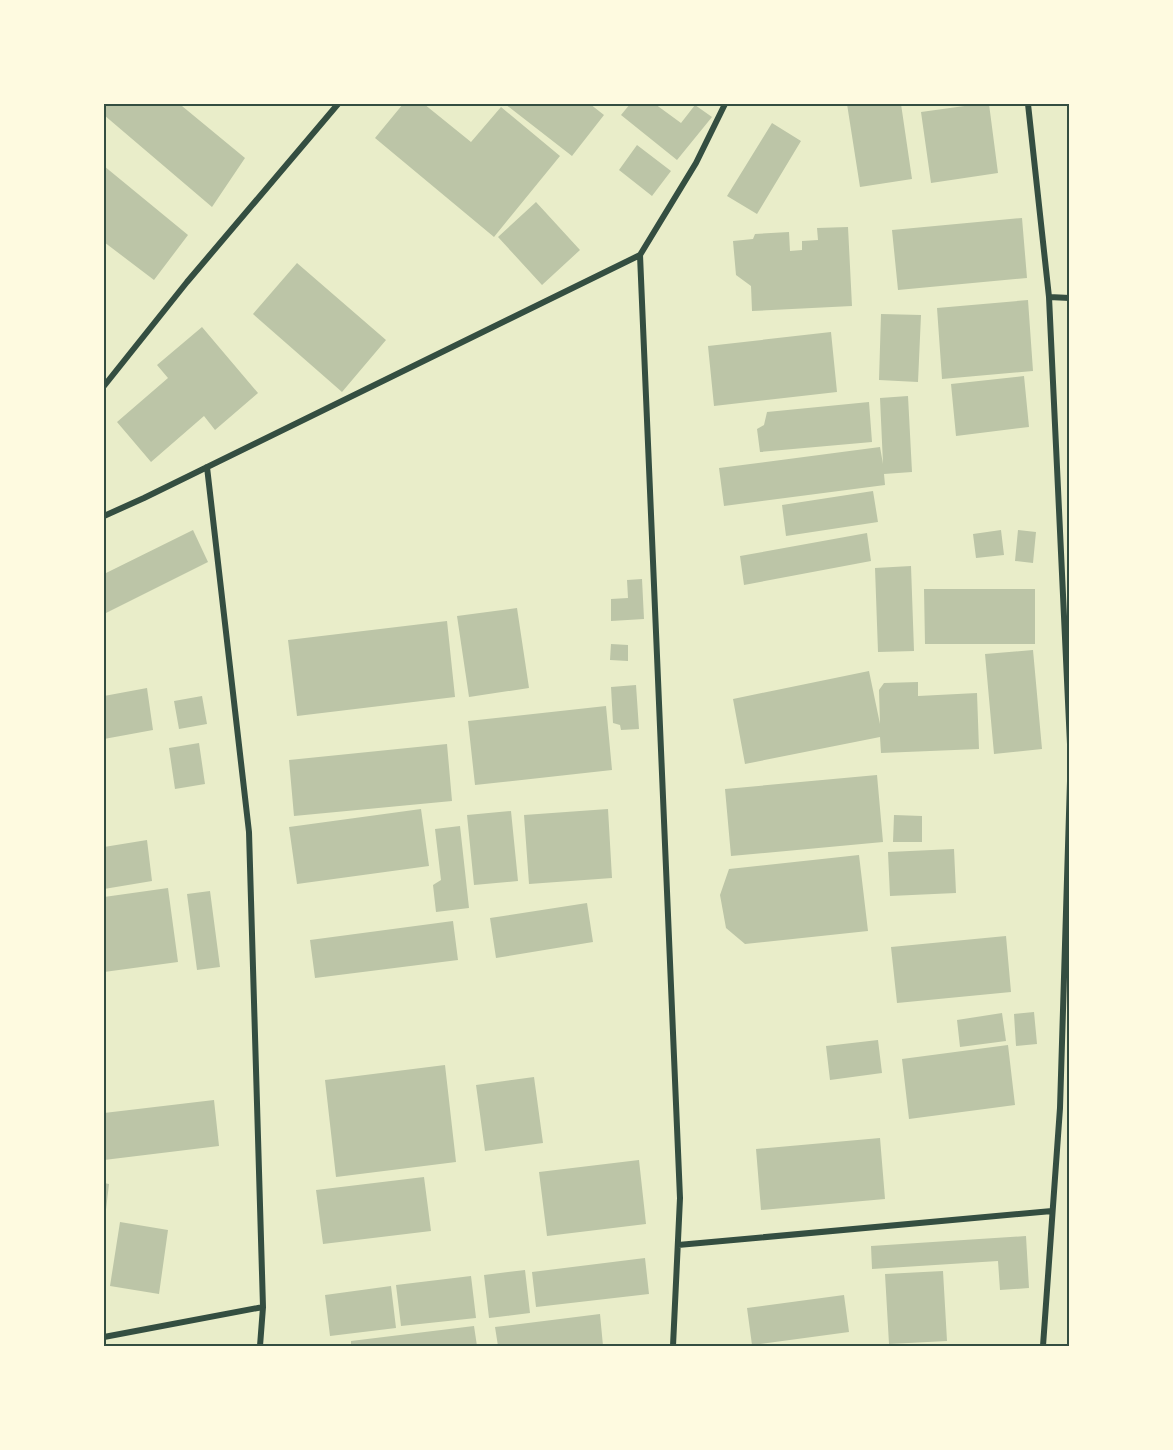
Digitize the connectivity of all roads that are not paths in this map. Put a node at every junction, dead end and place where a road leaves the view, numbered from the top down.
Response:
1 (338, 104) edge
2 (725, 104) edge
3 (1028, 104) edge
4 (640, 255) junction
5 (1049, 297) junction
6 (1070, 298) edge
7 (104, 386) edge
8 (207, 467) junction
9 (104, 516) edge
10 (1070, 744) edge
11 (1070, 781) edge
12 (1052, 1211) junction
13 (678, 1245) junction
14 (263, 1307) junction
15 (104, 1337) edge
16 (260, 1347) edge
17 (673, 1347) edge
18 (1042, 1347) edge

1 - 7 street
2 - 4 street
3 - 5 street
4 - 8 street
4 - 13 street
5 - 6 street
5 - 10 street
8 - 9 street
8 - 14 street
11 - 12 street
12 - 13 street
12 - 18 street
13 - 17 street
14 - 15 street
14 - 16 street

